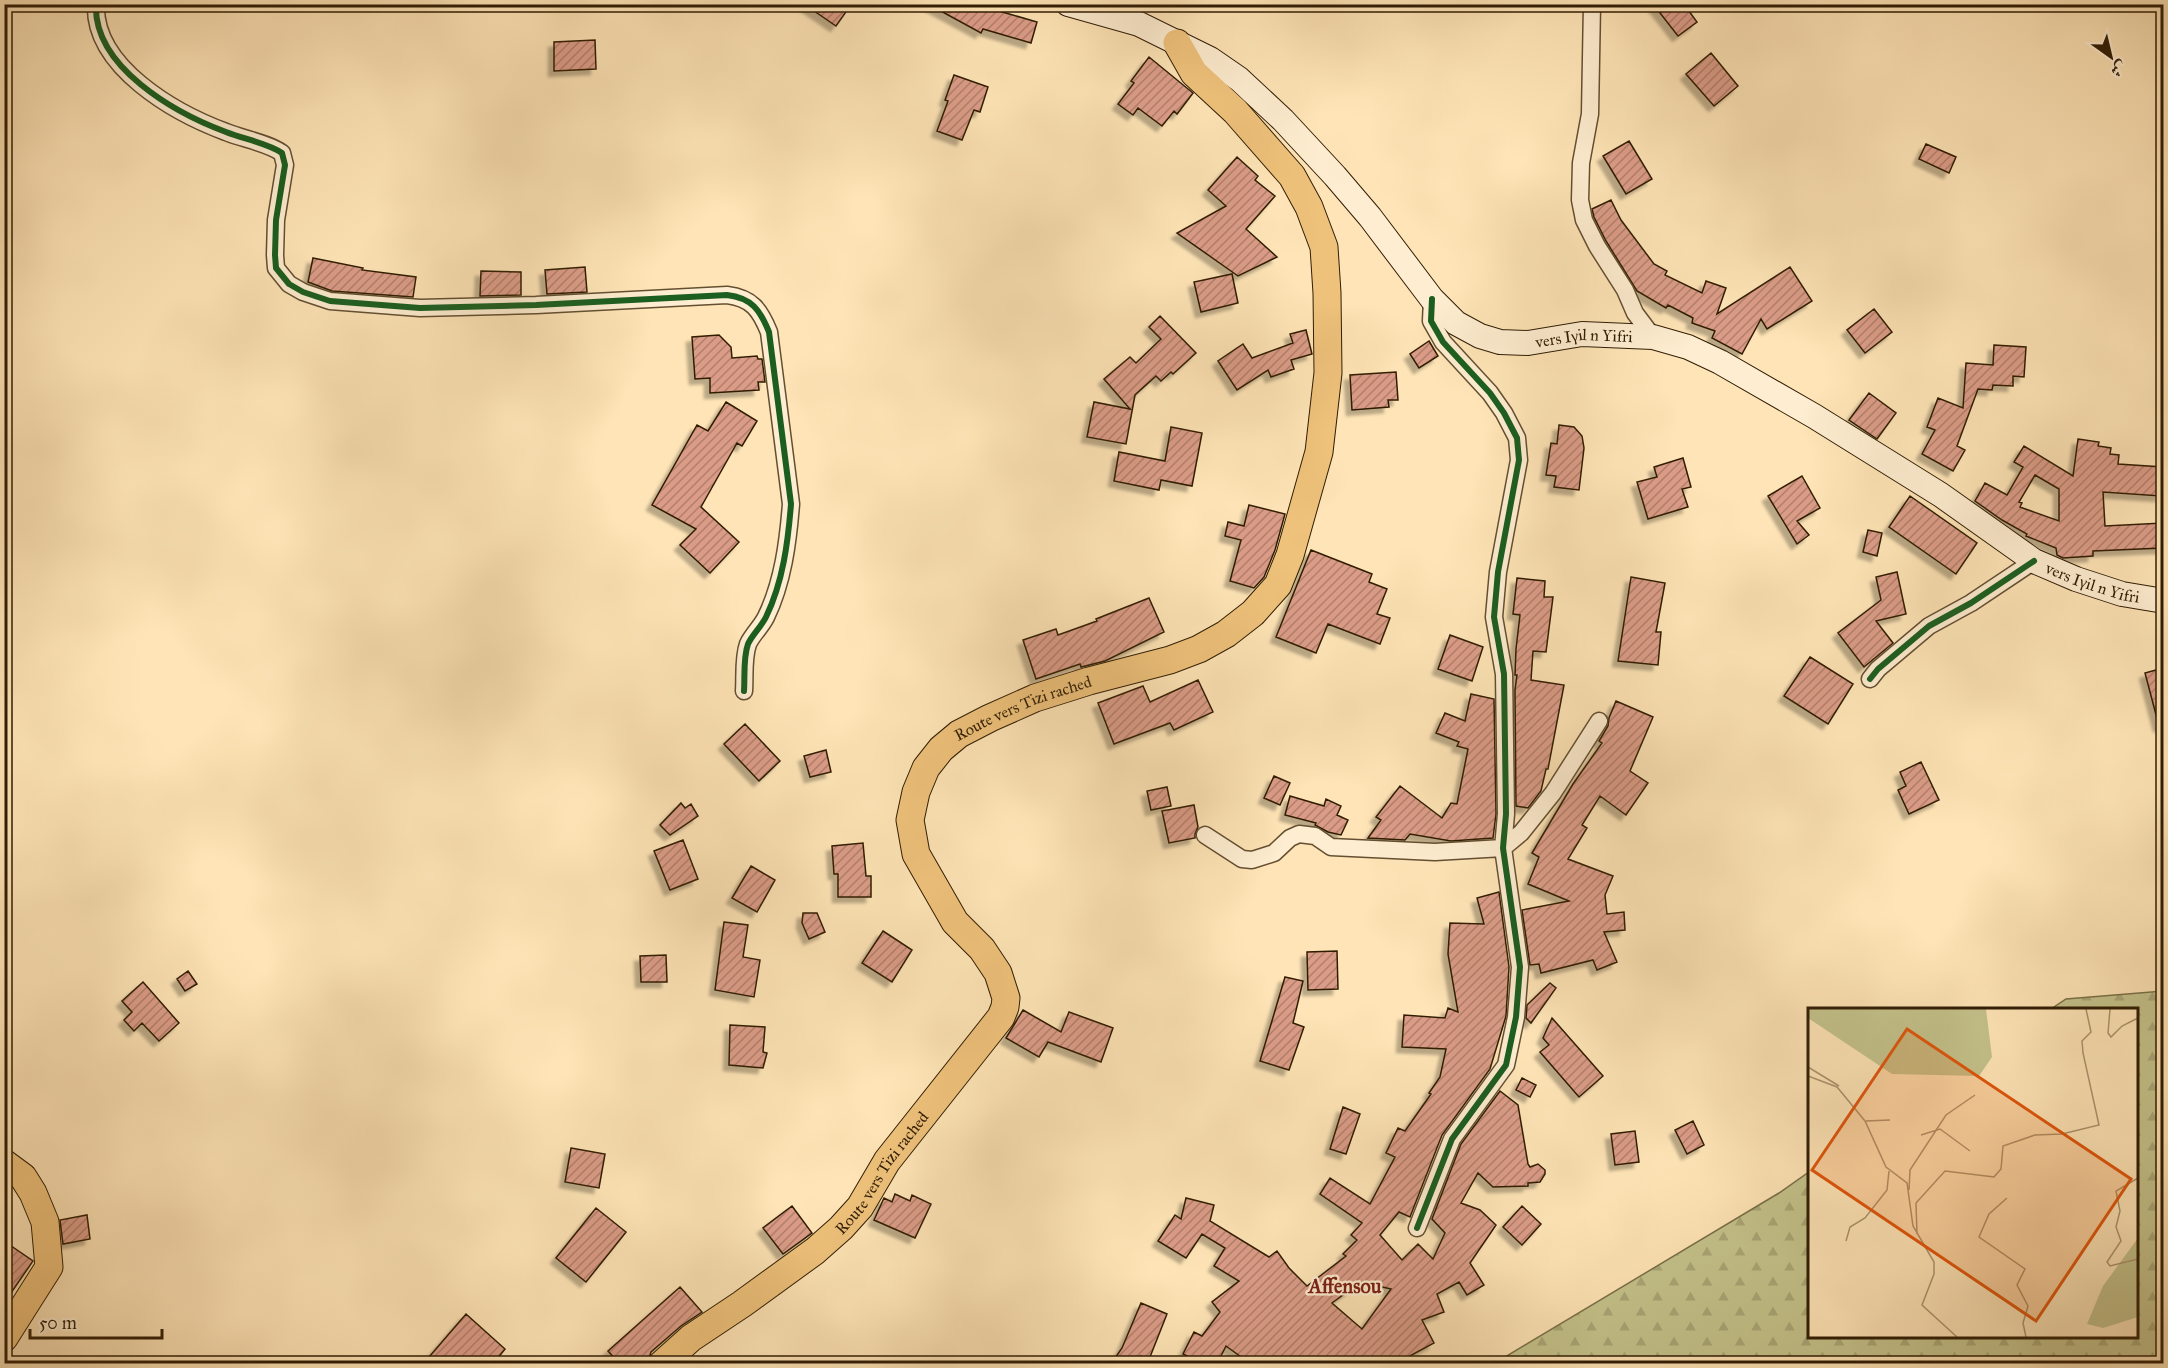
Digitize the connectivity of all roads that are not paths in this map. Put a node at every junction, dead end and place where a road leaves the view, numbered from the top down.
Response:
1 (96, 4) edge
2 (1068, 4) edge
3 (1592, 4) edge
4 (1177, 43) junction
5 (1432, 299) junction
6 (1653, 337) junction
7 (2034, 561) junction
8 (2163, 601) edge
9 (1870, 679) dead end
10 (744, 691) dead end
11 (1599, 721) dead end
12 (1205, 835) dead end
13 (1503, 848) junction
14 (4, 1162) edge
15 (1417, 1227) dead end
16 (4, 1338) edge
17 (662, 1364) edge

1 - 10 street
2 - 4 main road, vers Iγil n Yifri
3 - 6 street
4 - 5 main road, vers Iγil n Yifri
4 - 17 main road, Route vers Tizi rached
5 - 6 main road, vers Iγil n Yifri
5 - 13 street
6 - 7 main road, vers Iγil n Yifri
7 - 8 main road, vers Iγil n Yifri
7 - 9 street
11 - 13 street
12 - 13 street
13 - 15 street
14 - 16 main road

